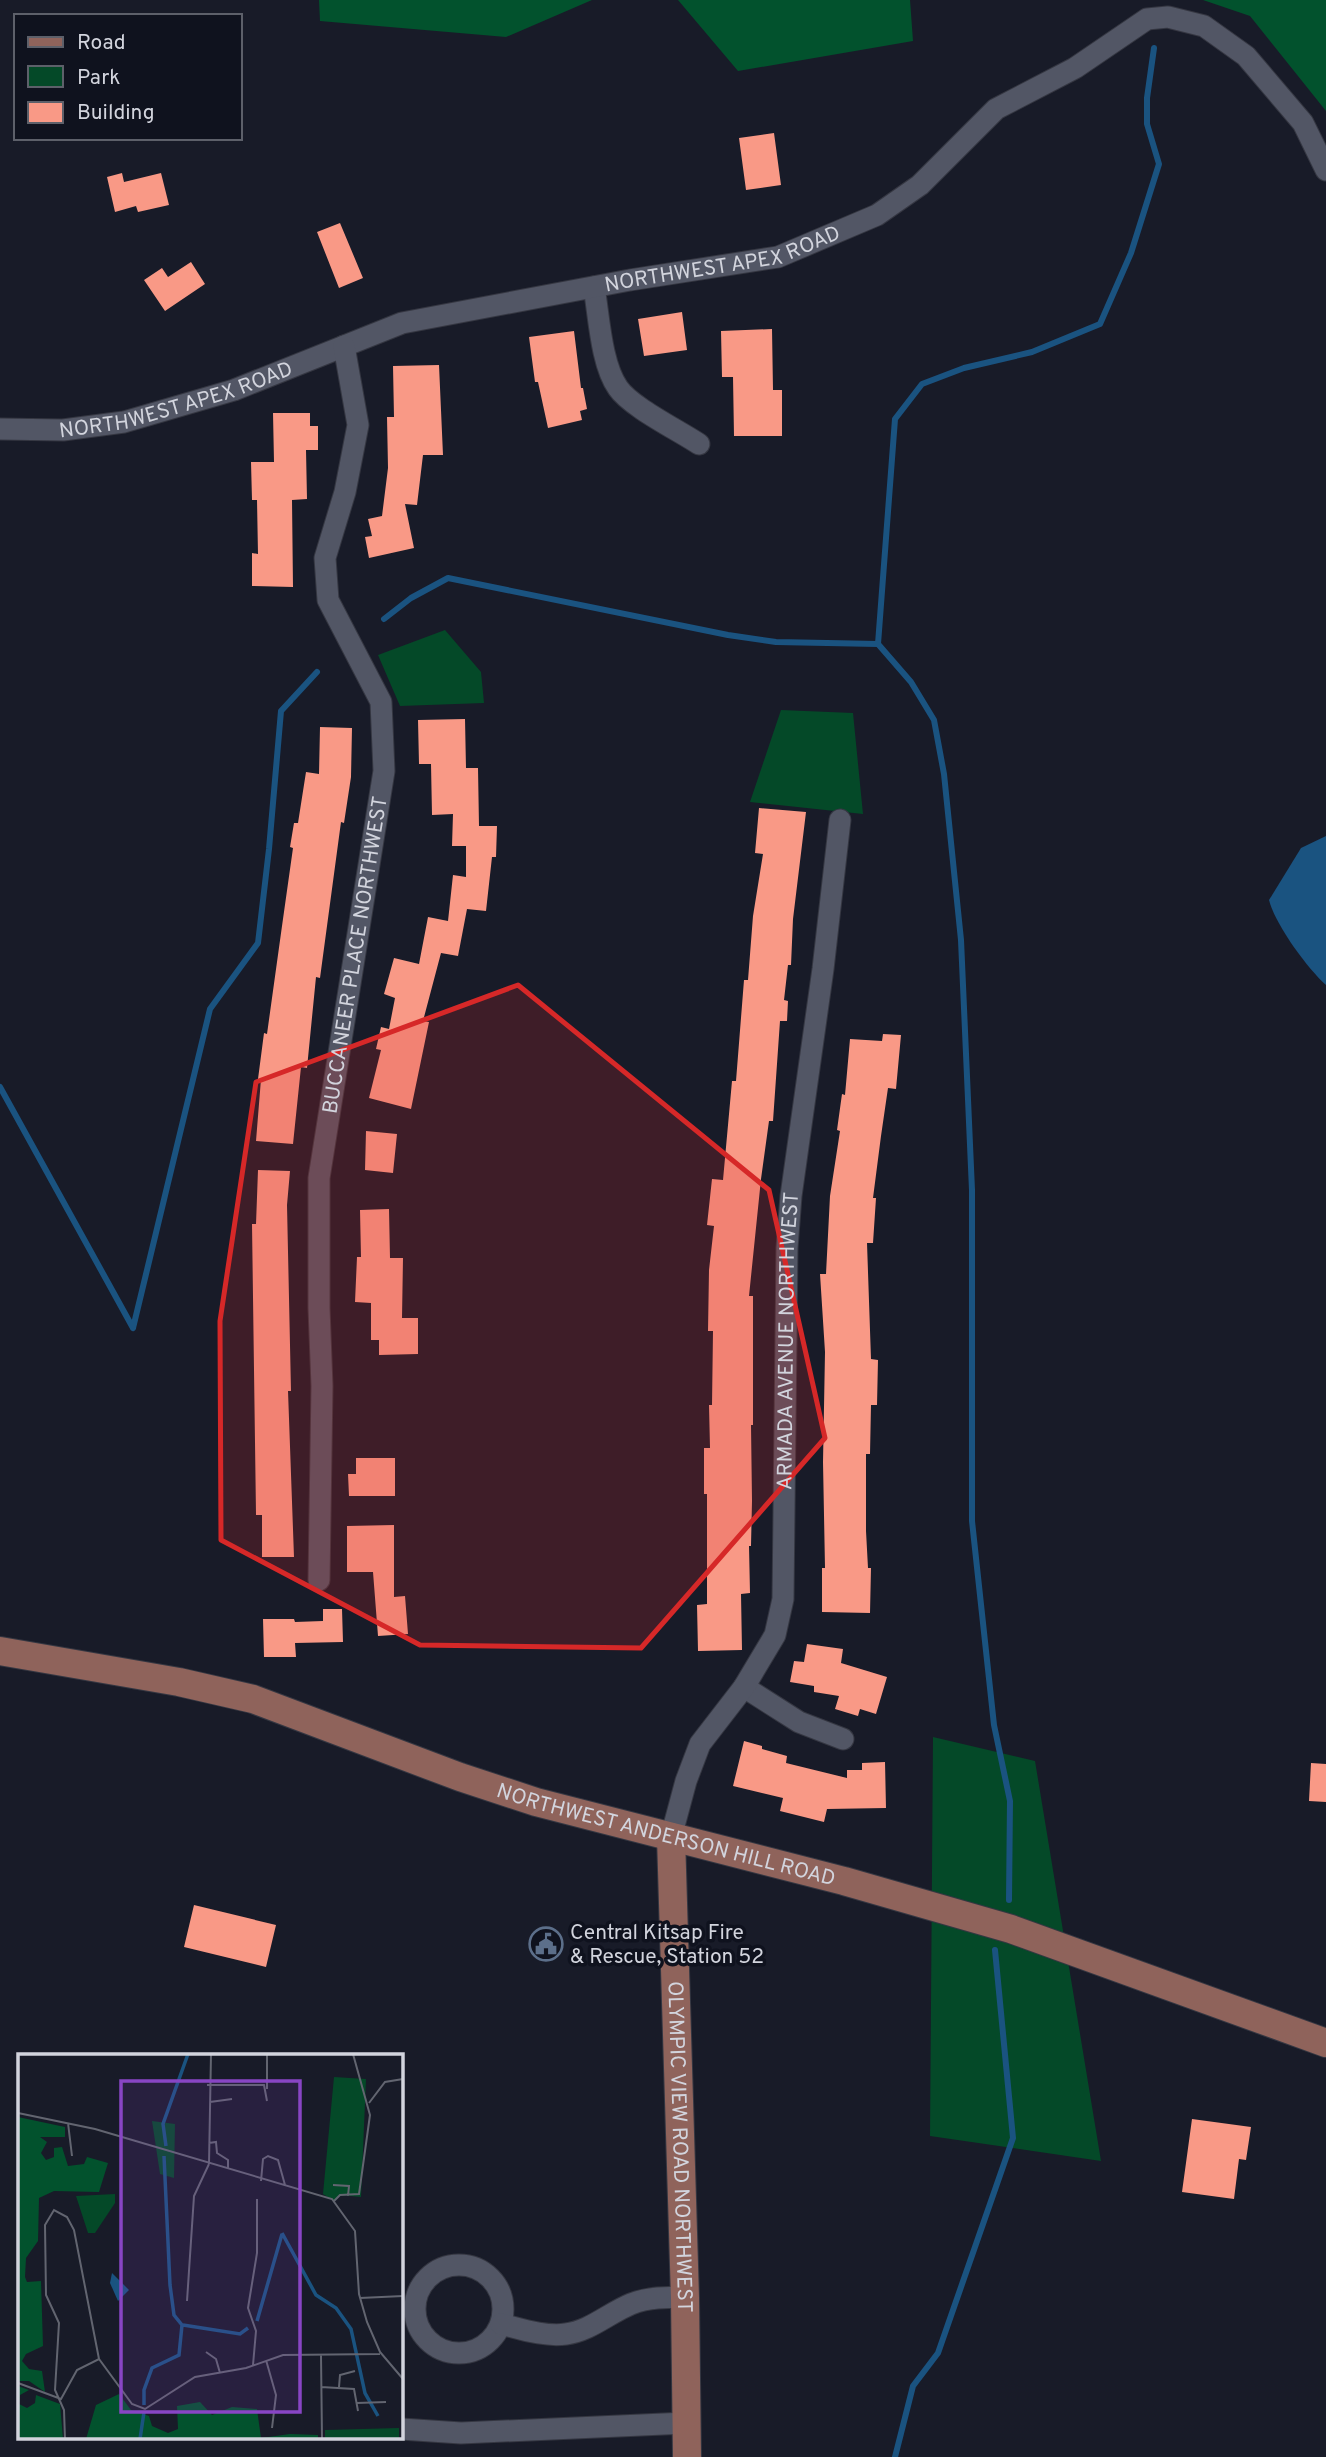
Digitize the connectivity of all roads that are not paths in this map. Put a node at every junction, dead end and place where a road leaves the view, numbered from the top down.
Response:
1 (1326, 170) edge
2 (594, 287) junction
3 (344, 346) junction
4 (0, 429) edge
5 (699, 444) dead end
6 (839, 820) dead end
7 (319, 1580) dead end
8 (0, 1651) edge
9 (744, 1687) junction
10 (843, 1739) dead end
11 (671, 1837) junction
12 (1326, 2043) edge
13 (685, 2298) junction
14 (500, 2324) junction
15 (687, 2423) junction
16 (402, 2429) edge
17 (687, 2457) edge

1 - 2 street, NORTHWEST APEX ROAD
2 - 3 street, NORTHWEST APEX ROAD
2 - 5 street
3 - 4 street, NORTHWEST APEX ROAD
3 - 7 street, BUCCANEER PLACE NORTHWEST
6 - 9 street, ARMADA AVENUE NORTHWEST
8 - 11 main road, NORTHWEST ANDERSON HILL ROAD
9 - 10 street
9 - 11 street, ARMADA AVENUE NORTHWEST
11 - 12 main road, NORTHWEST ANDERSON HILL ROAD
11 - 13 main road, OLYMPIC VIEW ROAD NORTHWEST
13 - 14 street
13 - 15 main road, OLYMPIC VIEW ROAD NORTHWEST
14 - 14 street
15 - 16 street
15 - 17 main road, OLYMPIC VIEW ROAD NORTHWEST

